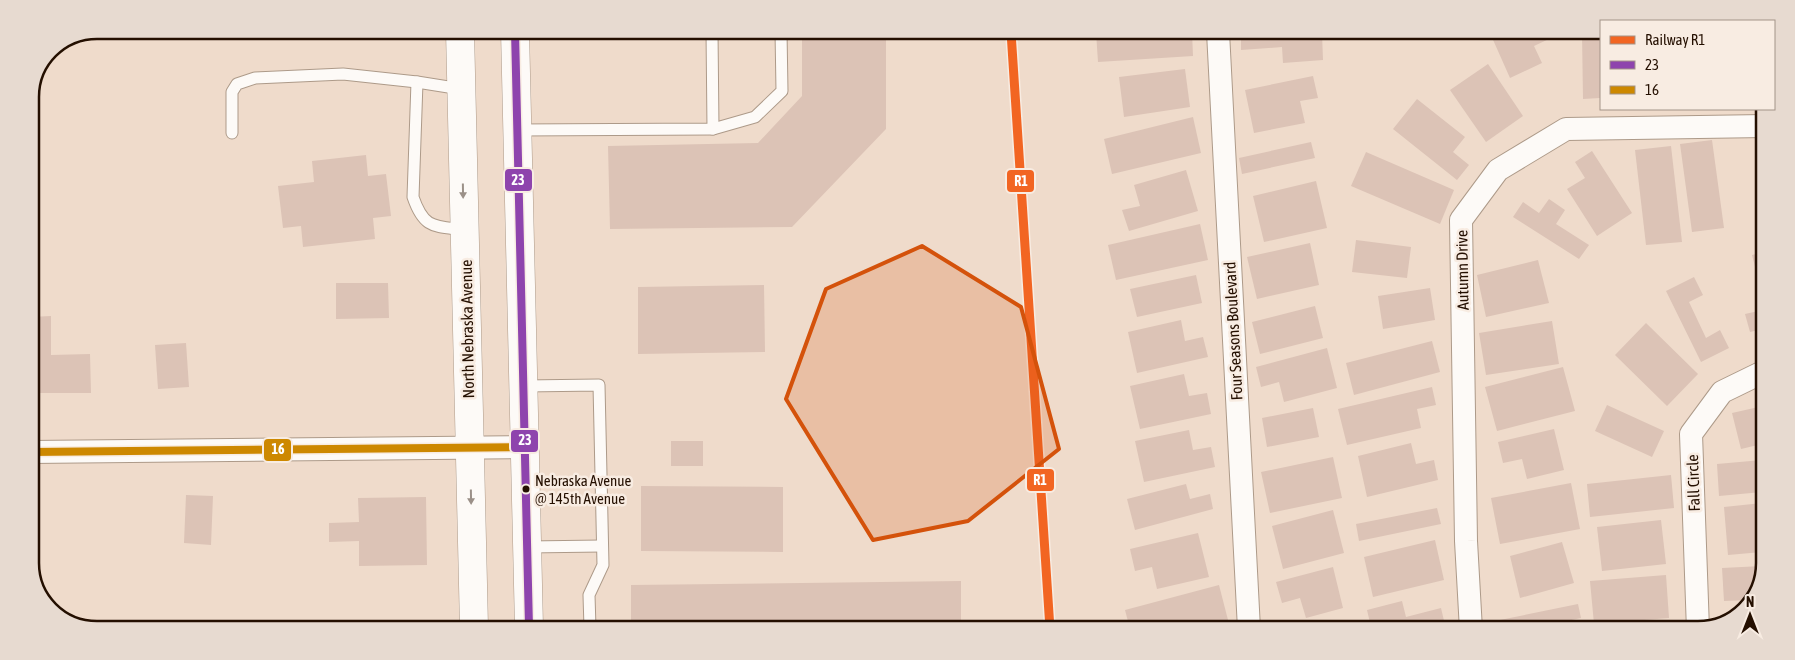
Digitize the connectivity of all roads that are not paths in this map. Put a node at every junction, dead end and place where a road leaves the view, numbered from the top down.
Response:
1 (460, 39) edge
2 (515, 39) edge
3 (712, 39) edge
4 (781, 39) edge
5 (1218, 39) edge
6 (417, 82) junction
7 (461, 89) junction
8 (1756, 126) edge
9 (714, 129) junction
10 (517, 130) junction
11 (232, 133) dead end
12 (464, 230) junction
13 (1756, 375) edge
14 (522, 386) junction
15 (470, 448) junction
16 (525, 448) junction
17 (39, 452) edge
18 (602, 546) junction
19 (527, 547) junction
20 (474, 621) edge
21 (529, 621) edge
22 (590, 621) edge
23 (1249, 621) edge
24 (1470, 621) edge
25 (1698, 621) edge

1 - 7 main road, North Nebraska Avenue
2 - 10 main road
3 - 9 lane
4 - 9 lane
5 - 23 street, Four Seasons Boulevard
6 - 7 lane
6 - 11 lane
6 - 12 lane
7 -> 12 main road, North Nebraska Avenue
8 - 24 street, Autumn Drive
9 - 10 lane
10 - 14 main road
12 - 15 main road, North Nebraska Avenue
13 - 25 street, Fall Circle
14 - 16 main road
14 - 18 lane
15 - 16 street
15 - 17 street
15 -> 20 main road, North Nebraska Avenue
16 - 19 main road
18 - 19 lane
18 - 22 lane
19 - 21 main road

